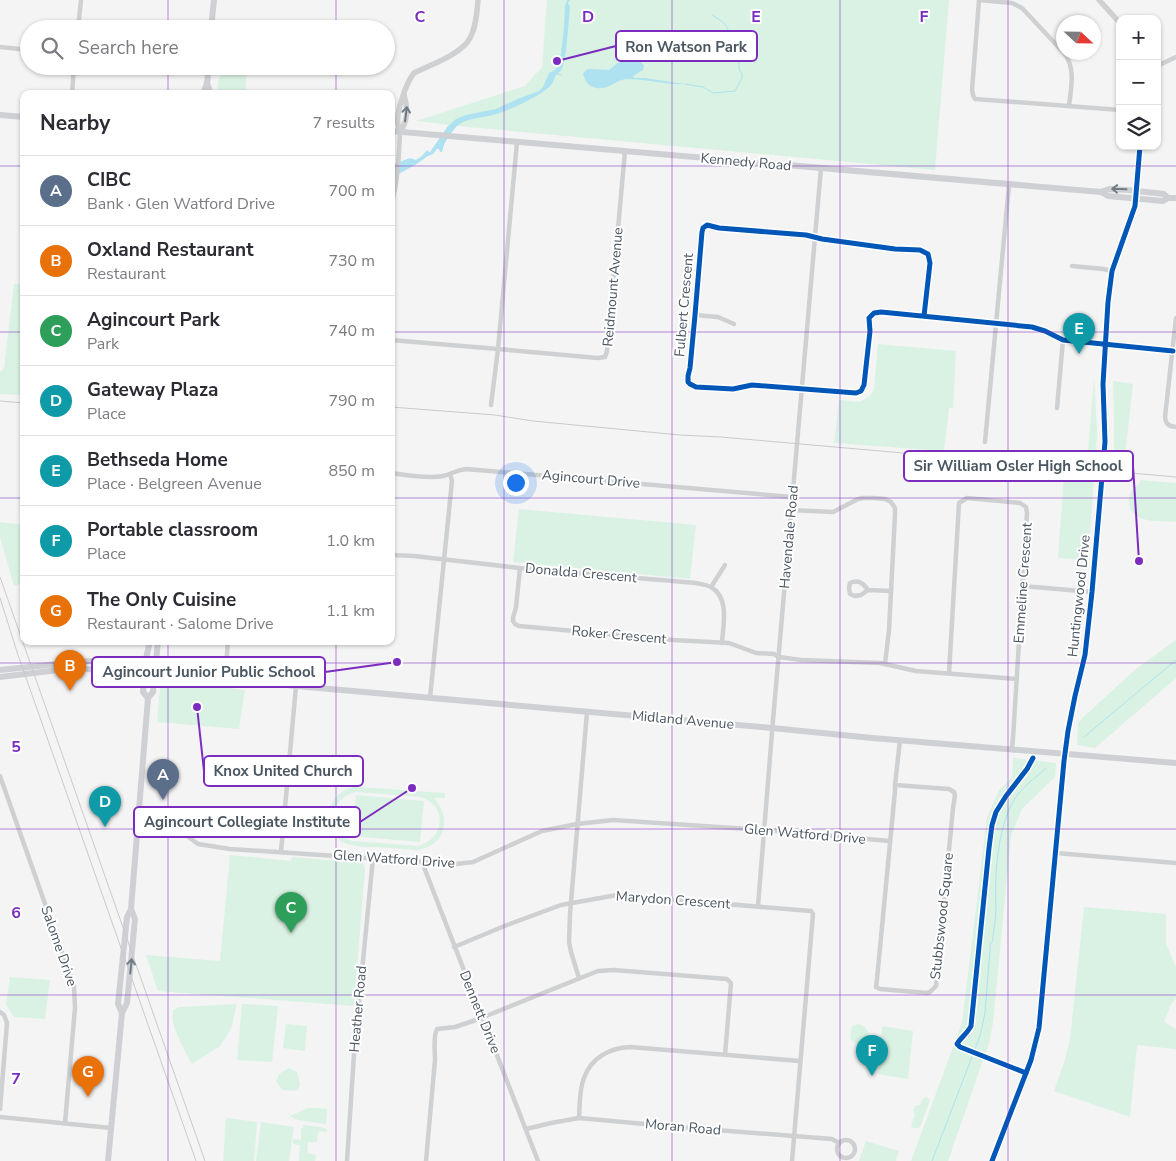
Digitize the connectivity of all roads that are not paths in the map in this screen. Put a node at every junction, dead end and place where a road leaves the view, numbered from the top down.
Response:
1 (80, 0) edge
2 (214, 0) edge
3 (478, 0) edge
4 (979, 0) edge
5 (1099, 0) edge
6 (1116, 18) edge
7 (79, 20) edge
8 (212, 20) edge
9 (0, 47) edge
10 (20, 49) edge
11 (1176, 57) edge
12 (1161, 64) edge
13 (73, 75) edge
14 (208, 75) edge
15 (207, 83) junction
16 (72, 90) edge
17 (204, 90) edge
18 (211, 90) edge
19 (1069, 106) junction
20 (1116, 110) edge
21 (0, 115) edge
22 (20, 117) edge
23 (395, 132) edge
24 (400, 132) junction
25 (517, 142) junction
26 (1140, 150) edge
27 (626, 152) junction
28 (821, 168) junction
29 (1009, 185) junction
30 (395, 188) edge
31 (1137, 190) junction
32 (1101, 192) junction
33 (1136, 198) junction
34 (1168, 198) junction
35 (1176, 198) edge
36 (814, 237) junction
37 (1072, 266) dead end
38 (1112, 271) junction
39 (696, 315) junction
40 (924, 316) junction
41 (1176, 318) edge
42 (996, 323) junction
43 (734, 324) dead end
44 (395, 340) edge
45 (1063, 340) junction
46 (1105, 344) junction
47 (498, 349) junction
48 (1173, 351) junction
49 (802, 389) junction
50 (492, 405) dead end
51 (1057, 408) dead end
52 (1176, 426) edge
53 (985, 442) dead end
54 (395, 473) edge
55 (450, 474) junction
56 (792, 497) junction
57 (791, 510) junction
58 (395, 555) edge
59 (443, 560) junction
60 (725, 565) dead end
61 (520, 568) junction
62 (1023, 586) junction
63 (711, 587) junction
64 (868, 590) dead end
65 (891, 591) junction
66 (1092, 592) junction
67 (722, 643) junction
68 (149, 645) edge
69 (158, 645) edge
70 (228, 645) edge
71 (779, 657) junction
72 (885, 664) junction
73 (145, 665) junction
74 (155, 666) junction
75 (0, 670) edge
76 (949, 673) junction
77 (144, 675) junction
78 (190, 675) junction
79 (154, 676) junction
80 (0, 677) edge
81 (225, 679) junction
82 (1017, 679) junction
83 (296, 686) junction
84 (148, 698) junction
85 (430, 698) junction
86 (587, 712) junction
87 (772, 728) junction
88 (900, 740) junction
89 (1012, 750) junction
90 (1066, 754) junction
91 (1176, 763) edge
92 (0, 776) edge
93 (895, 785) junction
94 (138, 814) junction
95 (577, 824) junction
96 (764, 830) junction
97 (890, 841) junction
98 (281, 852) junction
99 (1056, 853) junction
100 (373, 858) junction
101 (422, 862) junction
102 (1176, 864) edge
103 (571, 902) junction
104 (758, 906) junction
105 (454, 947) junction
106 (579, 978) junction
107 (0, 1012) edge
108 (482, 1017) junction
109 (725, 1054) junction
110 (800, 1061) junction
111 (1, 1089) edge
112 (0, 1109) edge
113 (0, 1117) edge
114 (579, 1118) junction
115 (65, 1123) junction
116 (111, 1128) junction
117 (526, 1129) junction
118 (793, 1136) junction
119 (839, 1143) junction
120 (108, 1161) edge
121 (347, 1161) edge
122 (426, 1161) edge
123 (538, 1161) edge
124 (792, 1161) edge
125 (992, 1161) edge

1 - 7 street
2 - 8 main road
3 - 24 street
4 - 19 street
4 - 19 street
5 - 6 street
9 - 10 street
11 - 12 street
13 - 16 street
14 - 15 main road
15 - 17 main road
15 - 18 main road
19 - 20 street
21 - 22 main road
23 - 24 main road, Kennedy Road
24 - 25 main road, Kennedy Road
24 - 30 street
25 - 27 main road, Kennedy Road
25 - 47 street
26 - 31 street, Huntingwood Drive
27 - 28 main road, Kennedy Road
27 - 47 street, Reidmount Avenue
28 - 29 main road, Kennedy Road
28 - 36 street, Havendale Road
29 - 32 main road, Kennedy Road
29 - 42 street
31 -> 32 main road, Kennedy Road
31 - 33 street, Huntingwood Drive
31 - 34 main road, Kennedy Road
32 - 33 main road, Kennedy Road
33 - 34 main road, Kennedy Road
33 - 38 street, Huntingwood Drive
34 - 35 main road, Kennedy Road
36 - 39 street, Fulbert Crescent
36 - 40 street
36 - 49 street, Havendale Road
37 - 38 street
38 - 46 street, Huntingwood Drive
39 - 43 street
39 - 49 street, Fulbert Crescent
40 - 42 street
40 - 49 street
41 - 48 street
42 - 45 street
42 - 53 street
44 - 47 street, Reidmount Avenue
45 - 46 street
45 - 51 street
46 - 48 street
46 - 66 street, Huntingwood Drive
47 - 50 street
48 - 52 street
49 - 56 street, Havendale Road
54 - 55 street, Agincourt Drive
55 - 56 street, Agincourt Drive
55 - 59 street
56 - 57 street, Havendale Road
57 - 65 street
57 - 71 street, Havendale Road
58 - 59 street, Donalda Crescent
59 - 61 street, Donalda Crescent
59 - 85 street
60 - 63 street
61 - 63 street, Donalda Crescent
61 - 67 street, Roker Crescent
62 - 66 street
62 - 76 street, Emmeline Crescent
62 - 82 street, Emmeline Crescent
63 - 67 street
64 - 65 street
65 - 72 street
66 - 90 street, Huntingwood Drive
67 - 71 street, Roker Crescent
68 - 73 main road
69 - 74 main road
70 - 81 street
71 - 72 street, Roker Crescent
71 - 87 street, Havendale Road
72 - 76 street, Roker Crescent
73 - 74 main road, Midland Avenue
73 - 75 main road, Midland Avenue
73 - 77 main road
74 - 78 main road, Midland Avenue
74 - 79 main road
76 - 82 street, Roker Crescent
77 - 79 main road, Midland Avenue
77 - 80 main road, Midland Avenue
77 - 84 main road
78 - 79 main road, Midland Avenue
78 - 81 main road, Midland Avenue
79 - 84 main road
81 - 83 main road, Midland Avenue
82 - 89 street, Emmeline Crescent
83 - 85 main road, Midland Avenue
83 - 98 street
84 - 94 main road
85 - 86 main road, Midland Avenue
86 - 87 main road, Midland Avenue
86 - 95 street
87 - 88 main road, Midland Avenue
87 - 96 street, Havendale Road
88 - 89 main road, Midland Avenue
88 - 93 street, Stubbswood Square
89 - 90 main road, Midland Avenue
90 - 91 main road, Midland Avenue
90 - 99 street, Huntingwood Drive
92 - 115 street, Salome Drive
93 - 97 street, Stubbswood Square
93 - 97 street, Stubbswood Square
94 - 98 street, Glen Watford Drive
94 - 116 main road
95 - 96 street, Glen Watford Drive
95 - 101 street, Glen Watford Drive
95 - 103 street
96 - 97 street, Glen Watford Drive
96 - 104 street, Havendale Road
98 - 100 street, Glen Watford Drive
99 - 102 street
99 - 125 street, Huntingwood Drive
100 - 101 street, Glen Watford Drive
100 - 121 street, Heather Road
101 - 105 street, Dennett Drive
103 - 104 street, Marydon Crescent
103 - 105 street, Marydon Crescent
103 - 106 street
104 - 110 street, Marydon Crescent
105 - 108 street, Dennett Drive
106 - 108 street
106 - 109 street
107 - 111 street
108 - 117 street, Dennett Drive
108 - 122 street
109 - 110 street
109 - 114 street
110 - 118 street
111 - 112 street
113 - 115 street
114 - 117 street, Moran Road
114 - 118 street, Moran Road
115 - 116 street
116 - 120 main road
117 - 123 street, Dennett Drive
118 - 119 street, Moran Road
118 - 124 street
119 - 119 street, Moran Road

